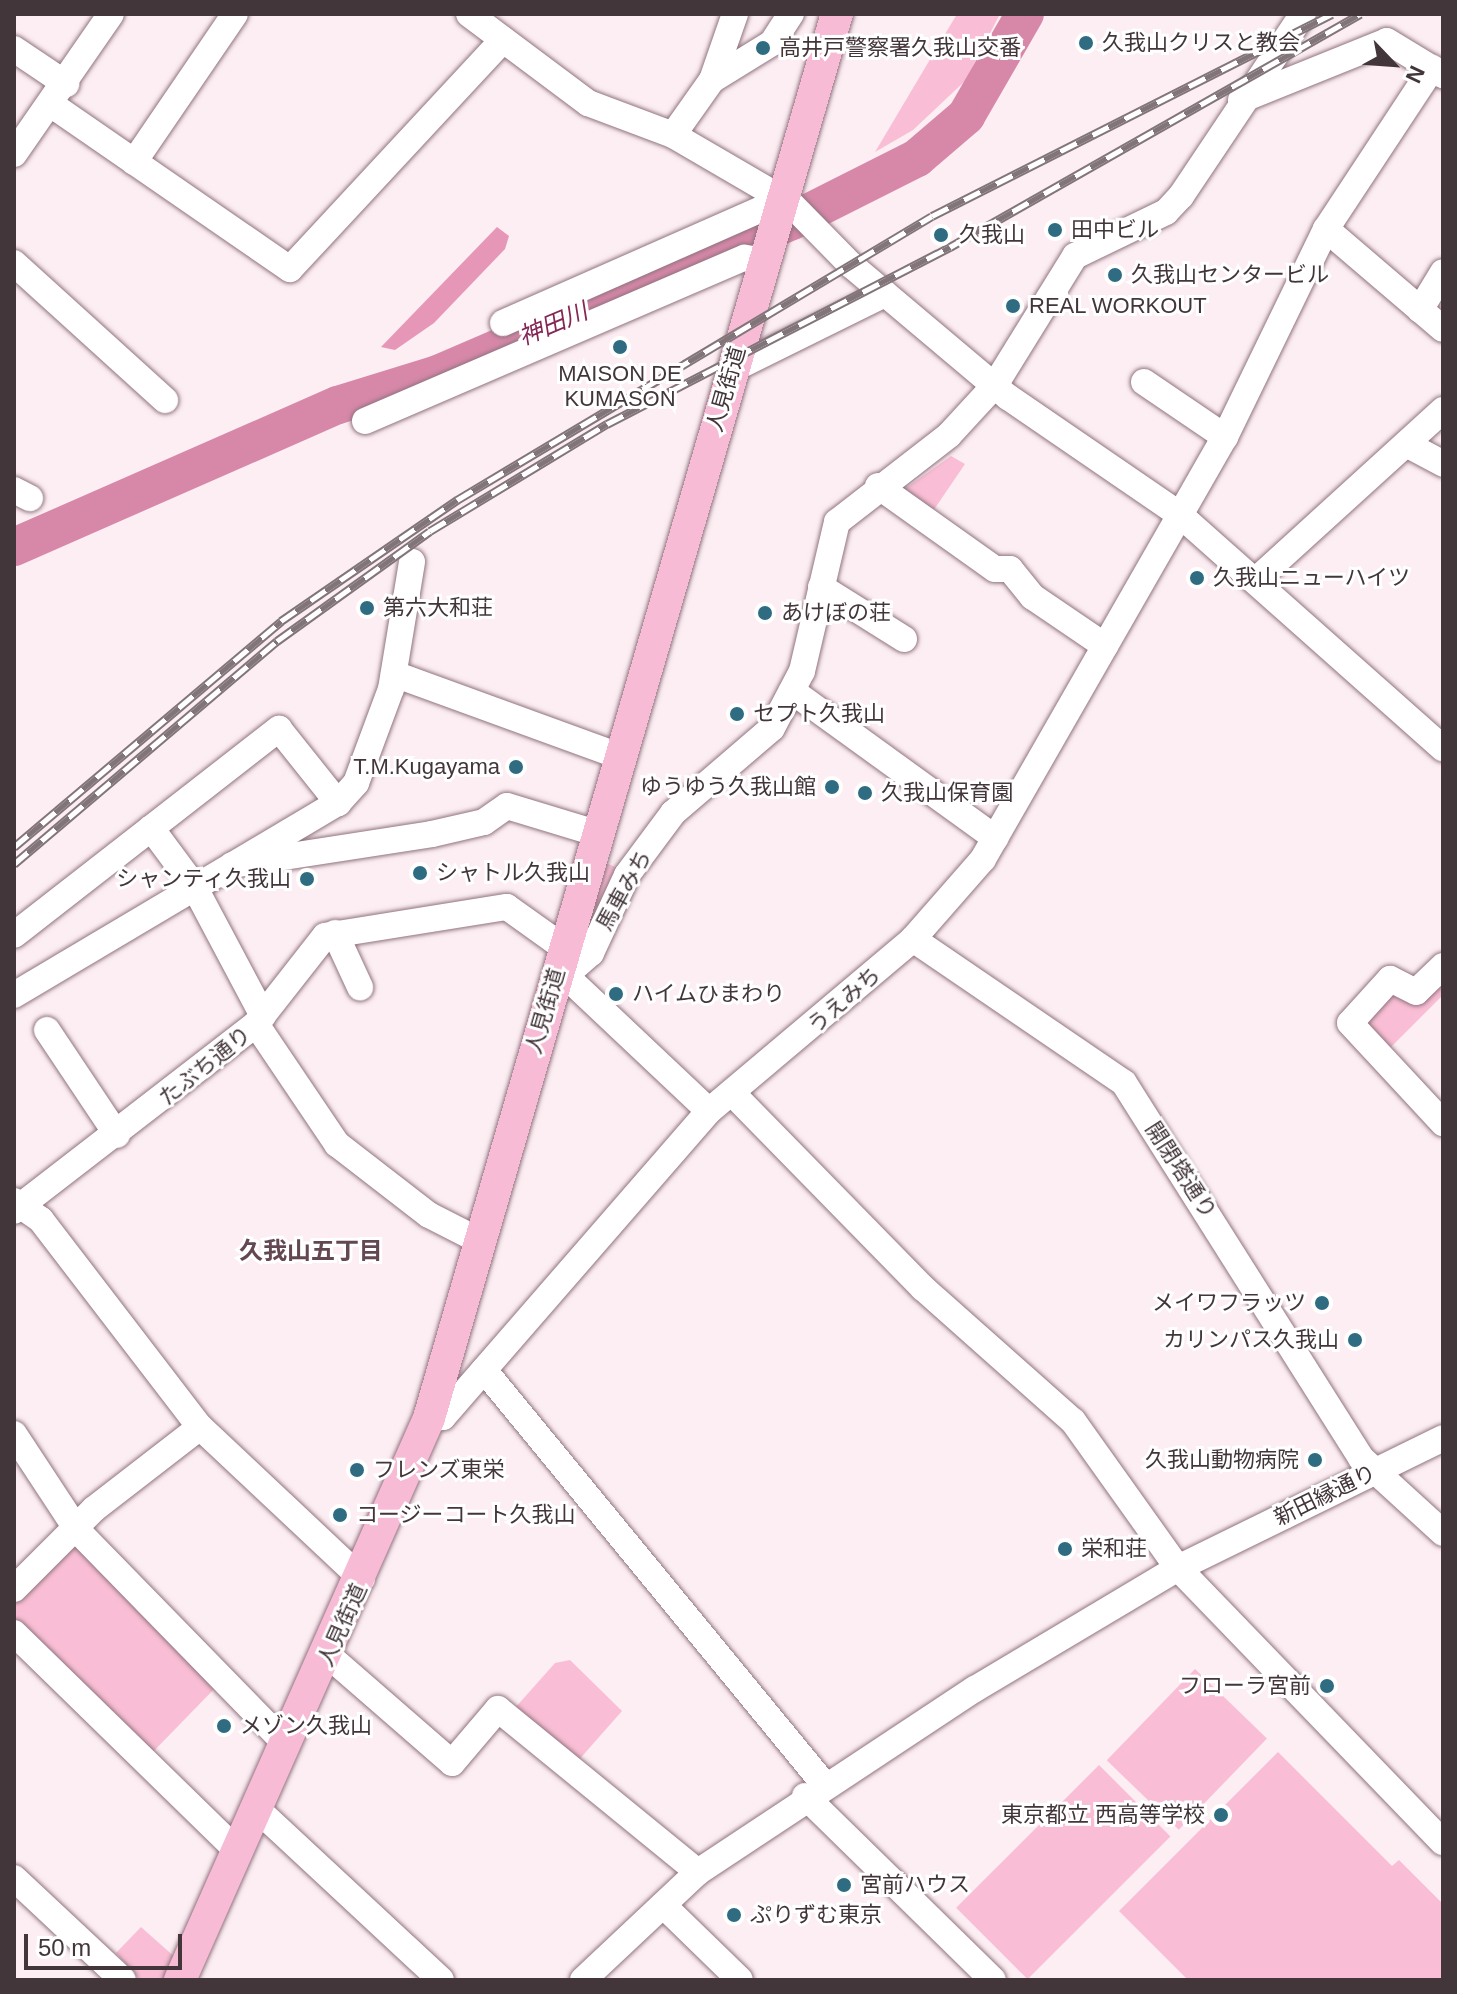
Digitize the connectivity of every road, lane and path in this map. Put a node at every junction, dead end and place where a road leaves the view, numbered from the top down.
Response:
1 (111, 14) edge
2 (235, 14) edge
3 (469, 14) edge
4 (735, 14) edge
5 (791, 14) edge
6 (837, 14) edge
7 (1303, 14) edge
8 (503, 40) junction
9 (14, 49) edge
10 (1438, 72) edge
11 (712, 80) junction
12 (59, 94) junction
13 (1238, 102) junction
14 (673, 135) junction
15 (14, 154) edge
16 (134, 162) junction
17 (785, 203) junction
18 (1326, 229) junction
19 (766, 251) junction
20 (14, 263) edge
21 (1443, 272) edge
22 (885, 294) junction
23 (1420, 310) junction
24 (503, 323) dead end
25 (1443, 329) edge
26 (731, 370) junction
27 (1144, 382) dead end
28 (995, 385) junction
29 (165, 400) dead end
30 (1443, 410) edge
31 (365, 421) dead end
32 (1225, 437) junction
33 (1408, 445) junction
34 (1443, 464) edge
35 (878, 486) junction
36 (1179, 514) junction
37 (412, 562) dead end
38 (1255, 581) junction
39 (821, 587) junction
40 (904, 639) dead end
41 (1105, 646) junction
42 (394, 674) junction
43 (792, 691) junction
44 (1443, 748) edge
45 (619, 756) junction
46 (338, 803) junction
47 (151, 828) junction
48 (596, 833) junction
49 (995, 838) junction
50 (232, 865) junction
51 (194, 886) junction
52 (335, 933) junction
53 (14, 935) edge
54 (913, 939) junction
55 (563, 947) junction
56 (1443, 966) edge
57 (560, 984) junction
58 (360, 987) dead end
59 (14, 995) edge
60 (260, 1020) junction
61 (47, 1030) dead end
62 (732, 1093) junction
63 (709, 1111) junction
64 (1443, 1123) edge
65 (117, 1135) junction
66 (16, 1206) edge
67 (478, 1240) junction
68 (484, 1370) junction
69 (429, 1418) junction
70 (200, 1427) junction
71 (14, 1434) edge
72 (1443, 1438) edge
73 (1376, 1470) junction
74 (77, 1530) junction
75 (1443, 1533) edge
76 (1178, 1568) junction
77 (362, 1579) junction
78 (14, 1589) edge
79 (14, 1633) edge
80 (329, 1656) junction
81 (286, 1744) junction
82 (814, 1790) junction
83 (257, 1809) junction
84 (1443, 1842) edge
85 (236, 1850) junction
86 (698, 1872) junction
87 (14, 1878) edge
88 (663, 1905) junction
89 (123, 1980) edge
90 (180, 1980) edge
91 (441, 1980) edge
92 (583, 1980) edge
93 (740, 1980) edge
94 (993, 1980) edge

1 - 12 street
2 - 16 street
3 - 8 street
4 - 11 street
5 - 11 street
6 - 17 main road, 人見街道
7 - 13 street, 馬車みち
8 - 14 street
8 - 16 street
9 - 12 street
10 - 13 street
10 - 18 street, うえみち
11 - 14 street
12 - 15 street
12 - 16 street
13 - 28 street, 馬車みち
14 - 17 street
17 - 19 main road, 人見街道
17 - 22 street
17 - 24 street
18 - 23 street
18 - 32 street, うえみち
19 - 26 main road, 人見街道
19 - 31 street
20 - 29 street
21 - 23 street
22 - 26 street
22 - 28 street
23 - 25 street
26 - 45 main road, 人見街道
27 - 32 street
28 - 35 street, 馬車みち
28 - 36 street
30 - 33 street
32 - 36 street, うえみち
33 - 34 street
33 - 38 street
35 - 39 street, 馬車みち
35 - 41 street
36 - 38 street
36 - 41 street, うえみち
37 - 42 street
38 - 44 street
39 - 40 street
39 - 43 street, 馬車みち
41 - 49 street, うえみち
42 - 45 street
42 - 46 street
43 - 49 street
43 - 57 street, 馬車みち
45 - 48 main road, 人見街道
46 - 47 street
46 - 50 street
47 - 51 street
47 - 53 street
48 - 50 street
48 - 55 main road, 人見街道
49 - 54 street, うえみち
50 - 51 street
51 - 59 street
51 - 60 street
52 - 55 street
52 - 58 street
52 - 60 street, たぶち通り
54 - 62 street, うえみち
54 - 73 street, 開閉塔通り
55 - 57 main road, 人見街道
56 - 64 street
57 - 63 street
57 - 67 main road, 人見街道
60 - 65 street, たぶち通り
60 - 67 street
61 - 65 street
62 - 63 street, うえみち
62 - 76 street
63 - 68 street, うえみち
65 - 66 street, たぶち通り
66 - 70 street
67 - 69 main road, 人見街道
68 - 69 street, うえみち
68 - 82 street
69 - 77 main road, 人見街道
70 - 74 street
70 - 77 street
71 - 74 street
72 - 73 street, 新田縁通り
73 - 75 street, 開閉塔通り
73 - 76 street, 新田縁通り
74 - 78 street
74 - 81 street
76 - 82 street, 新田縁通り
76 - 84 street
77 - 80 main road, 人見街道
79 - 85 street
80 - 81 main road, 人見街道
80 - 86 street
81 - 83 main road, 人見街道
82 - 86 street, 新田縁通り
82 - 94 street
83 - 85 main road, 人見街道
83 - 91 street
85 - 90 main road, 人見街道
86 - 88 street, 新田縁通り
87 - 89 street
88 - 92 street, 新田縁通り
88 - 93 street

